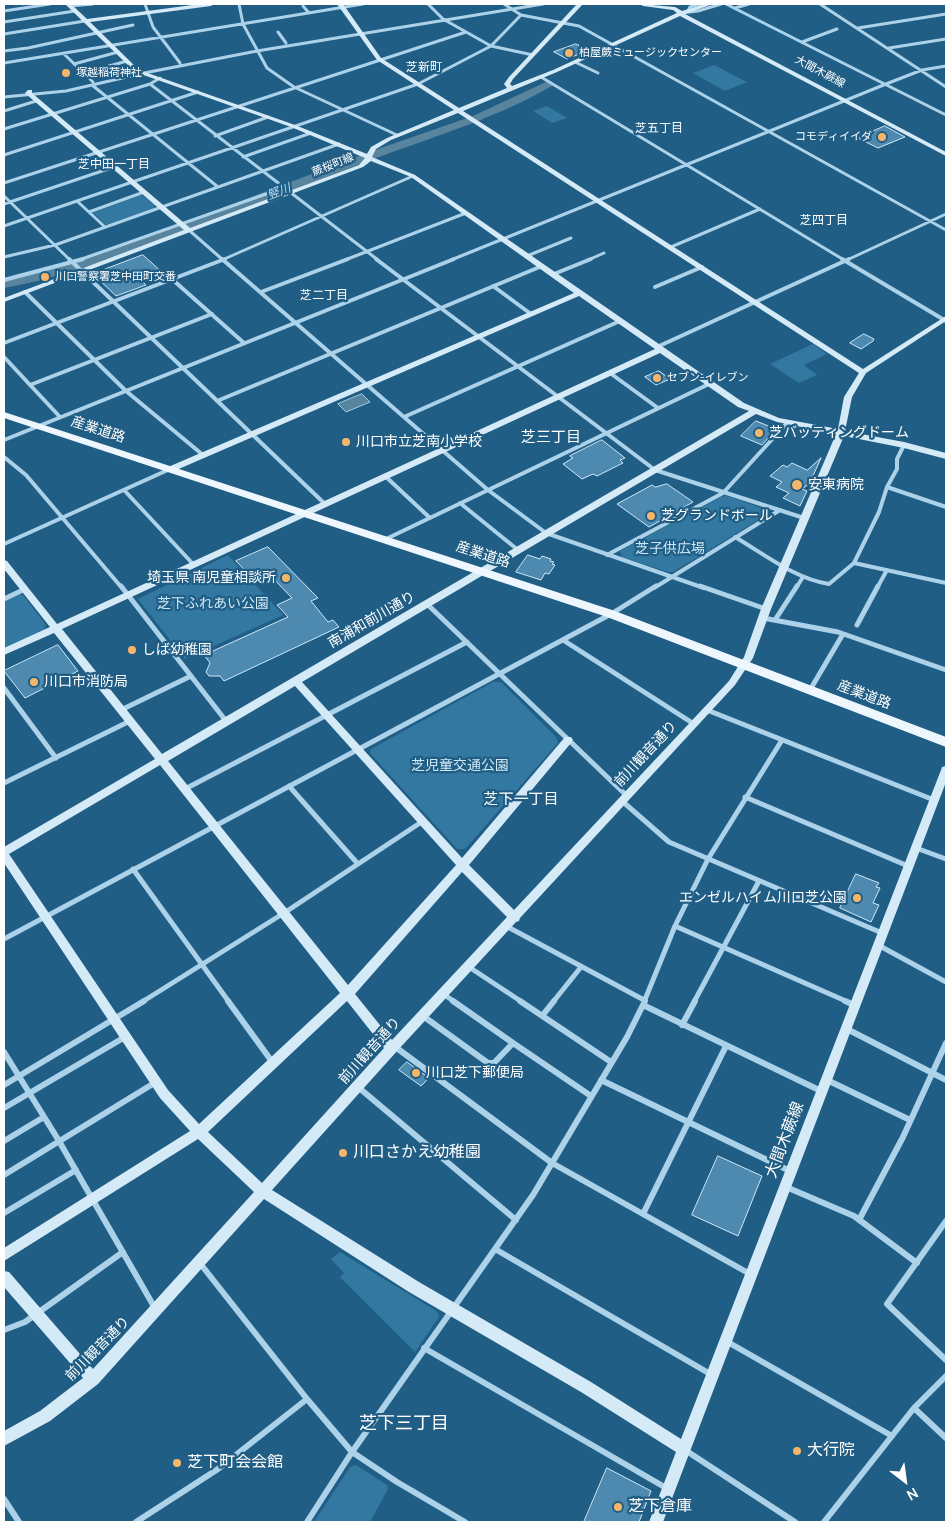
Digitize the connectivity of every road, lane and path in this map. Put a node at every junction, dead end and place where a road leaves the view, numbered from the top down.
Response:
1 (50, 4) edge
2 (93, 4) edge
3 (145, 4) edge
4 (211, 4) edge
5 (239, 4) edge
6 (363, 4) edge
7 (428, 4) edge
8 (525, 4) edge
9 (543, 4) edge
10 (580, 4) edge
11 (643, 4) edge
12 (700, 4) edge
13 (710, 4) edge
14 (721, 4) edge
15 (726, 4) edge
16 (749, 4) edge
17 (820, 4) edge
18 (69, 5) edge
19 (303, 6) dead end
20 (341, 6) edge
21 (508, 6) edge
22 (735, 8) junction
23 (4, 11) edge
24 (75, 11) junction
25 (688, 11) junction
26 (146, 12) junction
27 (309, 13) junction
28 (521, 15) junction
29 (945, 15) edge
30 (442, 18) junction
31 (85, 21) junction
32 (4, 22) edge
33 (562, 23) junction
34 (243, 24) junction
35 (133, 25) dead end
36 (858, 28) junction
37 (837, 29) dead end
38 (97, 32) junction
39 (278, 32) dead end
40 (359, 32) junction
41 (466, 32) junction
42 (4, 34) edge
43 (162, 38) junction
44 (946, 39) edge
45 (802, 42) junction
46 (286, 43) junction
47 (612, 44) junction
48 (112, 46) junction
49 (491, 46) junction
50 (889, 48) junction
51 (256, 49) junction
52 (4, 51) edge
53 (118, 52) junction
54 (64, 54) junction
55 (533, 54) junction
56 (379, 59) junction
57 (127, 62) junction
58 (180, 62) junction
59 (575, 62) junction
60 (4, 63) edge
61 (74, 64) junction
62 (946, 66) edge
63 (922, 70) junction
64 (140, 72) junction
65 (84, 73) junction
66 (598, 73) dead end
67 (540, 77) junction
68 (160, 78) junction
69 (93, 83) junction
70 (150, 84) junction
71 (418, 84) junction
72 (886, 84) junction
73 (294, 87) junction
74 (946, 87) edge
75 (511, 89) junction
76 (29, 92) junction
77 (198, 92) junction
78 (4, 95) edge
79 (107, 98) junction
80 (36, 101) junction
81 (172, 101) junction
82 (846, 101) junction
83 (237, 106) junction
84 (343, 110) junction
85 (459, 110) junction
86 (4, 111) edge
87 (52, 114) junction
88 (129, 115) junction
89 (946, 115) edge
90 (268, 117) junction
91 (196, 120) junction
92 (293, 126) junction
93 (4, 130) edge
94 (769, 132) junction
95 (74, 133) junction
96 (311, 133) junction
97 (152, 134) junction
98 (397, 135) junction
99 (216, 136) junction
100 (339, 144) junction
101 (230, 148) junction
102 (97, 152) junction
103 (946, 154) edge
104 (4, 155) edge
105 (242, 157) junction
106 (369, 157) junction
107 (187, 164) junction
108 (686, 165) junction
109 (114, 167) junction
110 (262, 172) junction
111 (413, 176) junction
112 (133, 182) junction
113 (4, 183) edge
114 (218, 187) junction
115 (284, 188) junction
116 (144, 192) junction
117 (290, 193) junction
118 (4, 196) edge
119 (599, 200) junction
120 (77, 201) junction
121 (10, 202) junction
122 (4, 204) edge
123 (161, 207) junction
124 (760, 209) junction
125 (89, 212) junction
126 (466, 213) junction
127 (946, 214) edge
128 (321, 216) junction
129 (27, 218) junction
130 (931, 222) junction
131 (4, 226) edge
132 (105, 227) junction
133 (185, 228) junction
134 (946, 230) edge
135 (571, 238) dead end
136 (503, 239) junction
137 (55, 245) junction
138 (671, 247) junction
139 (367, 251) junction
140 (604, 253) dead end
141 (527, 256) junction
142 (4, 257) edge
143 (223, 260) junction
144 (846, 261) junction
145 (74, 263) junction
146 (542, 266) junction
147 (702, 267) junction
148 (81, 270) junction
149 (554, 274) junction
150 (403, 279) junction
151 (4, 280) edge
152 (173, 280) junction
153 (493, 286) junction
154 (655, 287) dead end
155 (24, 292) junction
156 (261, 292) junction
157 (580, 293) junction
158 (4, 300) edge
159 (115, 301) junction
160 (756, 302) junction
161 (441, 308) junction
162 (212, 314) junction
163 (532, 314) junction
164 (945, 320) edge
165 (296, 322) junction
166 (620, 322) junction
167 (56, 323) junction
168 (151, 337) junction
169 (478, 337) junction
170 (4, 343) edge
171 (244, 343) junction
172 (659, 348) junction
173 (332, 354) junction
174 (4, 357) edge
175 (94, 360) junction
176 (518, 367) junction
177 (183, 368) junction
178 (610, 372) junction
179 (863, 372) junction
180 (367, 384) junction
181 (709, 384) junction
182 (30, 385) junction
183 (126, 391) junction
184 (557, 397) junction
185 (217, 401) junction
186 (658, 408) junction
187 (754, 412) junction
188 (4, 415) edge
189 (60, 417) junction
190 (404, 417) junction
191 (787, 423) junction
192 (37, 426) junction
193 (605, 433) junction
194 (840, 433) junction
195 (252, 434) junction
196 (4, 440) edge
197 (904, 445) junction
198 (442, 449) junction
199 (203, 455) junction
200 (946, 456) edge
201 (4, 457) edge
202 (170, 469) junction
203 (655, 470) junction
204 (385, 476) junction
205 (886, 487) junction
206 (124, 490) junction
207 (488, 490) junction
208 (722, 493) junction
209 (460, 503) junction
210 (325, 504) junction
211 (946, 506) edge
212 (780, 510) junction
213 (304, 513) junction
214 (63, 518) junction
215 (430, 518) junction
216 (804, 518) junction
217 (546, 533) junction
218 (735, 537) junction
219 (386, 539) junction
220 (4, 544) edge
221 (518, 550) junction
222 (607, 555) junction
223 (4, 563) edge
224 (193, 564) junction
225 (784, 564) junction
226 (854, 564) junction
227 (887, 570) junction
228 (483, 571) junction
229 (803, 577) junction
230 (672, 578) junction
231 (946, 583) edge
232 (25, 589) junction
233 (128, 594) junction
234 (4, 599) edge
235 (427, 604) junction
236 (764, 613) junction
237 (611, 614) junction
238 (775, 620) junction
239 (856, 625) dead end
240 (55, 628) junction
241 (843, 634) junction
242 (563, 640) junction
243 (467, 642) junction
244 (4, 652) edge
245 (744, 665) junction
246 (946, 670) edge
247 (499, 674) junction
248 (191, 676) junction
249 (295, 680) junction
250 (4, 688) edge
251 (810, 690) junction
252 (121, 710) junction
253 (707, 710) junction
254 (327, 716) junction
255 (226, 720) junction
256 (130, 721) junction
257 (694, 724) junction
258 (568, 740) junction
259 (782, 740) junction
260 (946, 742) edge
261 (358, 749) junction
262 (56, 758) junction
263 (161, 759) junction
264 (946, 770) edge
265 (4, 783) edge
266 (289, 786) junction
267 (185, 789) junction
268 (745, 797) junction
269 (625, 799) junction
270 (934, 800) junction
271 (423, 821) junction
272 (214, 826) junction
273 (916, 848) junction
274 (4, 853) edge
275 (708, 859) junction
276 (946, 859) edge
277 (358, 864) junction
278 (462, 865) junction
279 (908, 866) junction
280 (133, 870) junction
281 (760, 881) junction
282 (284, 913) junction
283 (45, 917) junction
284 (515, 918) junction
285 (506, 926) junction
286 (675, 926) junction
287 (882, 932) junction
288 (4, 939) edge
289 (877, 945) junction
290 (724, 947) junction
291 (202, 964) junction
292 (468, 967) junction
293 (582, 967) junction
294 (946, 982) edge
295 (348, 993) junction
296 (443, 994) junction
297 (643, 1003) junction
298 (854, 1005) junction
299 (423, 1016) junction
300 (542, 1016) junction
301 (114, 1020) junction
302 (682, 1025) junction
303 (847, 1029) junction
304 (125, 1037) junction
305 (513, 1043) junction
306 (946, 1043) edge
307 (726, 1046) junction
308 (393, 1047) junction
309 (4, 1052) edge
310 (273, 1062) junction
311 (611, 1062) junction
312 (931, 1072) junction
313 (18, 1076) junction
314 (601, 1080) junction
315 (946, 1080) edge
316 (156, 1082) junction
317 (4, 1084) edge
318 (824, 1085) junction
319 (357, 1086) junction
320 (29, 1093) junction
321 (591, 1096) junction
322 (4, 1108) edge
323 (44, 1117) junction
324 (910, 1120) junction
325 (688, 1123) junction
326 (198, 1132) junction
327 (4, 1141) edge
328 (59, 1142) junction
329 (552, 1163) junction
330 (76, 1170) junction
331 (791, 1172) junction
332 (4, 1175) edge
333 (785, 1186) junction
334 (264, 1192) junction
335 (92, 1200) junction
336 (4, 1213) edge
337 (643, 1214) junction
338 (516, 1220) junction
339 (859, 1220) junction
340 (946, 1221) edge
341 (495, 1249) junction
342 (123, 1252) junction
343 (4, 1255) edge
344 (199, 1262) junction
345 (917, 1263) junction
346 (750, 1274) junction
347 (4, 1277) edge
348 (451, 1309) junction
349 (156, 1310) junction
350 (36, 1314) junction
351 (4, 1330) edge
352 (726, 1341) junction
353 (424, 1348) junction
354 (946, 1360) edge
355 (712, 1375) junction
356 (946, 1376) edge
357 (93, 1379) junction
358 (307, 1399) junction
359 (914, 1408) junction
360 (892, 1436) junction
361 (946, 1438) edge
362 (4, 1439) edge
363 (685, 1450) junction
364 (352, 1452) junction
365 (669, 1489) junction
366 (4, 1500) edge
367 (16, 1521) edge
368 (136, 1522) edge
369 (307, 1522) edge
370 (465, 1522) edge
371 (656, 1522) edge
372 (795, 1522) edge
373 (824, 1522) edge

1 - 23 street
2 - 18 street
3 - 26 street
4 - 26 street
5 - 34 street
6 - 20 street
7 - 30 street
8 - 21 street
9 - 21 street
10 - 33 street
11 - 25 street, 大間木蕨線
12 - 25 street
13 - 25 street, 蕨桜町線
14 - 25 street
15 - 22 street
16 - 22 street
17 - 36 street
18 - 24 street
19 - 27 street
20 - 27 street
20 - 40 street
21 - 28 street
21 - 30 street
22 - 45 street
24 - 31 street
24 - 32 street
25 - 47 street, 蕨桜町線
25 - 82 street, 大間木蕨線
26 - 31 street
26 - 43 street
27 - 34 street
28 - 33 street
28 - 49 street
29 - 36 street
30 - 40 street
30 - 41 street
31 - 38 street
31 - 42 street
33 - 47 street
33 - 55 street
34 - 43 street
34 - 51 street
35 - 38 street
36 - 50 street
37 - 45 street
38 - 48 street
38 - 52 street
39 - 46 street
40 - 46 street
40 - 51 street
40 - 56 street
41 - 49 street
41 - 56 street
43 - 48 street
43 - 58 street
44 - 50 street
45 - 72 street
46 - 51 street
47 - 59 street, 蕨桜町線
47 - 94 street
48 - 53 street
48 - 54 street
49 - 55 street
49 - 71 street
50 - 63 street
51 - 58 street
51 - 64 street
51 - 73 street
53 - 57 street
53 - 61 street
54 - 60 street
54 - 61 street
55 - 75 street
56 - 71 street
56 - 73 street
57 - 64 street
57 - 65 street
58 - 64 street
59 - 66 street
59 - 67 street, 蕨桜町線
61 - 65 street
62 - 63 street
63 - 72 street
63 - 74 street
64 - 68 street
64 - 69 street
64 - 69 street
65 - 69 street
67 - 75 street, 蕨桜町線
67 - 108 street
68 - 70 street
68 - 77 street
69 - 76 street
69 - 79 street
70 - 79 street
70 - 81 street
71 - 84 street
71 - 85 street
72 - 82 street
72 - 89 street
73 - 83 street
73 - 84 street
75 - 85 street, 蕨桜町線
76 - 78 street
76 - 80 street
77 - 81 street
77 - 83 street
79 - 87 street
79 - 88 street
80 - 86 street
80 - 87 street
81 - 88 street
81 - 91 street
82 - 94 street
82 - 103 street, 大間木蕨線
83 - 90 street
83 - 91 street
84 - 92 street
84 - 98 street
85 - 98 street, 蕨桜町線
85 - 119 street
87 - 93 street
87 - 95 street
88 - 95 street
88 - 97 street
90 - 92 street
90 - 99 street
91 - 97 street
91 - 99 street
92 - 96 street
92 - 101 street
94 - 108 street
94 - 130 street
95 - 102 street
95 - 104 street
96 - 100 street
96 - 105 street
97 - 102 street
97 - 107 street
98 - 106 street, 蕨桜町線
99 - 101 street
100 - 106 street
100 - 110 street
101 - 105 street
101 - 107 street
102 - 109 street
102 - 113 street
105 - 110 street
106 - 111 street
106 - 117 street, 蕨桜町線
107 - 112 street
107 - 114 street
108 - 119 street
108 - 124 street
109 - 112 street
109 - 121 street
110 - 114 street
110 - 115 street
111 - 126 street
111 - 128 street
112 - 116 street
112 - 120 street
114 - 123 street
115 - 117 street
115 - 133 street
116 - 123 street
116 - 125 street
117 - 128 street
117 - 133 street, 蕨桜町線
118 - 121 street
119 - 136 street
119 - 138 street
120 - 125 street
120 - 129 street
121 - 122 street
121 - 129 street
123 - 132 street
123 - 133 street
124 - 138 street
124 - 144 street
125 - 132 street
126 - 136 street
126 - 139 street
127 - 130 street
128 - 139 street
128 - 143 street
129 - 131 street
129 - 137 street
130 - 134 street
130 - 144 street
132 - 137 street
133 - 143 street
133 - 145 street
133 - 148 street, 蕨桜町線
135 - 141 street
136 - 141 street
136 - 150 street
137 - 142 street
137 - 145 street
138 - 147 street
139 - 150 street
139 - 156 street
140 - 149 street
141 - 146 street
143 - 152 street
143 - 156 street
144 - 160 street
144 - 164 street
145 - 148 street
145 - 151 street
146 - 149 street
146 - 153 street
147 - 154 street
147 - 160 street
148 - 155 street, 蕨桜町線
148 - 159 street
149 - 157 street
150 - 161 street
150 - 165 street
152 - 159 street
152 - 162 street
153 - 161 street
153 - 163 street
155 - 158 street, 蕨桜町線
155 - 167 street
156 - 165 street
157 - 163 street
157 - 166 street
159 - 167 street
159 - 168 street
160 - 172 street
160 - 179 street
161 - 169 street
161 - 173 street
162 - 168 street
162 - 171 street
163 - 169 street
164 - 179 street
165 - 171 street
165 - 173 street
166 - 172 street
166 - 176 street
167 - 170 street
167 - 175 street
168 - 175 street
168 - 177 street
169 - 176 street
169 - 180 street
171 - 177 street
172 - 178 street
172 - 181 street
173 - 180 street
173 - 185 street
174 - 182 street
175 - 182 street
175 - 183 street
176 - 184 street
176 - 190 street
177 - 183 street
177 - 185 street
178 - 184 street
178 - 186 street
179 - 194 street, 前川観音通り
180 - 190 street
180 - 195 street
181 - 186 street
181 - 187 street
182 - 189 street
183 - 189 street
183 - 199 street
184 - 193 street
184 - 198 street
185 - 195 street
186 - 193 street
187 - 191 street
187 - 203 street, 南浦和前川通り
188 - 192 main road, 産業道路
189 - 192 street
190 - 198 street
191 - 194 street
191 - 208 street
192 - 196 street
192 - 202 main road, 産業道路
193 - 203 street
193 - 207 street
194 - 197 street
194 - 216 street, 前川観音通り
195 - 199 street
195 - 210 street
197 - 200 street
197 - 205 street
198 - 204 street
198 - 207 street
199 - 202 street
201 - 214 street
202 - 206 street
202 - 213 main road, 産業道路
203 - 208 street
203 - 217 street, 南浦和前川通り
204 - 210 street
204 - 215 street
205 - 211 street
205 - 226 street
206 - 214 street
206 - 224 street
207 - 209 street
207 - 217 street
208 - 212 street
208 - 222 street
209 - 215 street
209 - 221 street
210 - 213 street
212 - 216 street
212 - 218 street
213 - 219 main road, 産業道路
213 - 224 street
214 - 220 street
214 - 233 street
215 - 219 street
216 - 225 street, 前川観音通り
217 - 221 street, 南浦和前川通り
217 - 222 street
218 - 225 street
218 - 230 street
219 - 228 main road, 産業道路
221 - 228 street, 南浦和前川通り
222 - 230 street
223 - 232 street
224 - 233 street
225 - 229 street
225 - 236 street, 前川観音通り
226 - 227 street
226 - 229 street
227 - 231 street
227 - 239 street
228 - 235 street, 南浦和前川通り
228 - 237 main road, 産業道路
229 - 238 street
230 - 236 street
230 - 237 street
232 - 234 street
232 - 240 street
233 - 240 street
233 - 248 street
235 - 243 street
235 - 249 street, 南浦和前川通り
236 - 238 street
236 - 245 street, 前川観音通り
237 - 242 street
237 - 245 main road, 産業道路
238 - 241 street
240 - 244 street
240 - 252 street
241 - 246 street
241 - 251 street
242 - 247 street
242 - 257 street
243 - 247 street
243 - 254 street
245 - 251 main road, 産業道路
245 - 253 street, 前川観音通り
247 - 258 street
247 - 261 street
248 - 252 street
248 - 255 street
249 - 254 street
249 - 255 street, 南浦和前川通り
250 - 262 street
251 - 260 main road, 産業道路
252 - 256 street
253 - 257 street, 前川観音通り
253 - 259 street
254 - 261 street
254 - 267 street
255 - 263 street, 南浦和前川通り
256 - 262 street
256 - 263 street
257 - 269 street, 前川観音通り
258 - 269 street
258 - 278 street
259 - 268 street
259 - 270 street
261 - 266 street
261 - 271 street
262 - 265 street
263 - 267 street
263 - 274 street, 南浦和前川通り
264 - 270 street, 大間木蕨線
266 - 272 street
266 - 277 street
267 - 272 street
268 - 275 street
268 - 279 street
269 - 275 street
269 - 284 street, 前川観音通り
270 - 273 street, 大間木蕨線
271 - 277 street
271 - 278 street
272 - 280 street
272 - 282 street
273 - 276 street
273 - 279 street, 大間木蕨線
274 - 283 street
275 - 281 street
275 - 286 street
277 - 282 street
278 - 284 street
278 - 295 street
279 - 287 street, 大間木蕨線
280 - 283 street
280 - 291 street
281 - 287 street
281 - 290 street
282 - 291 street
282 - 295 street
283 - 288 street
283 - 301 street
284 - 285 street, 前川観音通り
285 - 292 street, 前川観音通り
285 - 293 street
286 - 290 street
286 - 297 street
287 - 289 street, 大間木蕨線
289 - 294 street
289 - 298 street, 大間木蕨線
290 - 298 street
290 - 302 street
291 - 301 street
291 - 310 street
292 - 296 street, 前川観音通り
292 - 300 street
293 - 297 street
293 - 300 street
295 - 308 street
295 - 310 street
296 - 299 street, 前川観音通り
296 - 305 street
297 - 302 street
297 - 311 street
298 - 303 street, 大間木蕨線
299 - 305 street
299 - 308 street, 前川観音通り
300 - 311 street
301 - 304 street
301 - 313 street
302 - 307 street
303 - 312 street
303 - 318 street, 大間木蕨線
304 - 316 street
304 - 320 street
305 - 321 street
306 - 312 street
307 - 318 street
307 - 325 street
308 - 319 street, 前川観音通り
308 - 329 street
309 - 313 street
310 - 326 street
311 - 314 street
312 - 315 street
312 - 324 street
313 - 317 street
313 - 320 street
314 - 321 street
314 - 325 street
316 - 326 street
316 - 328 street
318 - 324 street
318 - 331 street, 大間木蕨線
319 - 334 street, 前川観音通り
319 - 338 street
320 - 322 street
320 - 323 street
321 - 329 street
323 - 327 street
323 - 328 street
324 - 339 street
325 - 331 street
325 - 337 street
326 - 334 street
326 - 335 street
328 - 330 street
328 - 332 street
329 - 337 street
329 - 338 street
330 - 335 street
330 - 336 street
331 - 333 street, 大間木蕨線
333 - 339 street
333 - 346 street, 大間木蕨線
334 - 344 street, 前川観音通り
334 - 348 street
335 - 342 street
335 - 343 street
337 - 346 street
338 - 341 street
339 - 345 street
340 - 345 street
341 - 348 street
341 - 355 street
342 - 349 street
342 - 350 street
344 - 349 street, 前川観音通り
344 - 358 street
345 - 354 street
346 - 352 street, 大間木蕨線
347 - 350 street
348 - 353 street
348 - 363 street
349 - 357 street, 前川観音通り
350 - 351 street
350 - 357 street
352 - 355 street, 大間木蕨線
352 - 360 street
353 - 364 street
353 - 365 street
355 - 363 street, 大間木蕨線
356 - 359 street
357 - 362 street, 前川観音通り
358 - 364 street
358 - 368 street
359 - 360 street
359 - 361 street
360 - 373 street
363 - 365 street, 大間木蕨線
363 - 372 street
364 - 369 street
364 - 370 street
365 - 371 street, 大間木蕨線
366 - 367 street

